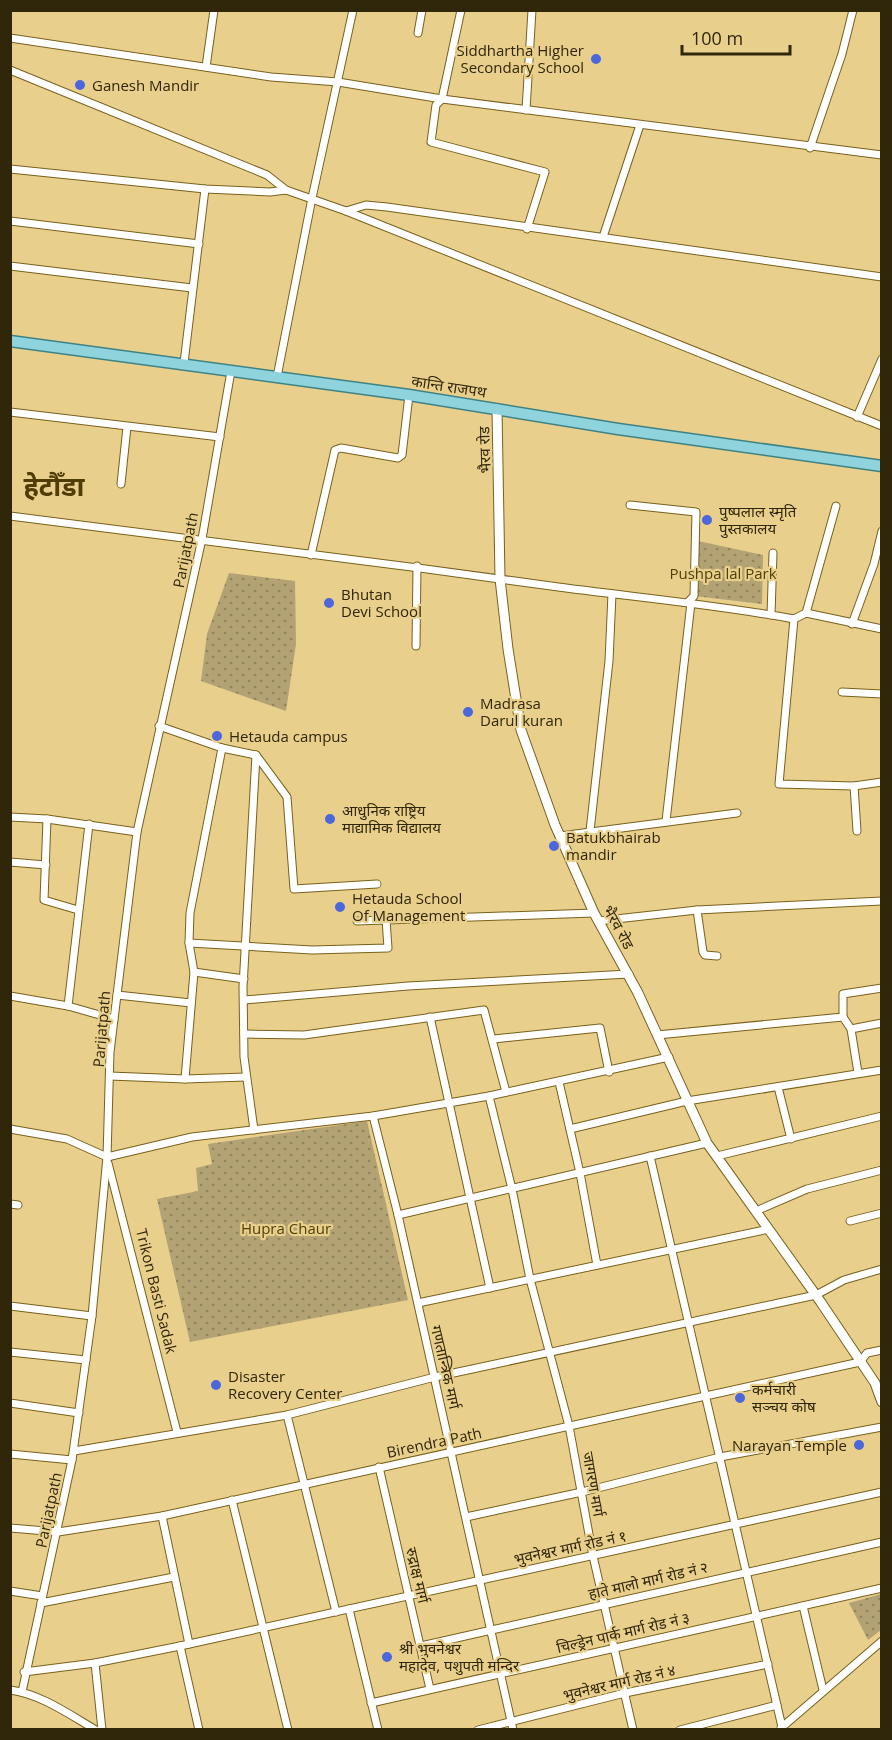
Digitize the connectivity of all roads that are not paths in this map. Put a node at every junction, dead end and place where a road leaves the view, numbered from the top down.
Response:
1 (214, 10) edge
2 (353, 10) edge
3 (422, 10) edge
4 (461, 10) edge
5 (532, 10) edge
6 (853, 10) edge
7 (418, 33) dead end
8 (10, 38) edge
9 (206, 67) junction
10 (10, 70) edge
11 (338, 81) junction
12 (442, 99) junction
13 (526, 110) junction
14 (640, 125) junction
15 (810, 148) junction
16 (882, 155) edge
17 (10, 169) edge
18 (206, 189) junction
19 (286, 190) junction
20 (312, 198) junction
21 (346, 211) junction
22 (10, 221) edge
23 (527, 229) junction
24 (603, 237) junction
25 (199, 244) junction
26 (10, 266) edge
27 (882, 277) edge
28 (192, 288) junction
29 (10, 341) edge
30 (882, 359) edge
31 (184, 363) junction
32 (231, 371) junction
33 (277, 377) junction
34 (409, 394) junction
35 (497, 409) junction
36 (10, 412) edge
37 (857, 417) junction
38 (882, 426) edge
39 (127, 427) junction
40 (220, 436) junction
41 (882, 466) edge
42 (121, 484) dead end
43 (630, 505) dead end
44 (836, 506) dead end
45 (10, 516) edge
46 (882, 531) edge
47 (201, 539) junction
48 (880, 542) edge
49 (773, 553) dead end
50 (311, 555) junction
51 (417, 566) junction
52 (500, 579) junction
53 (612, 594) junction
54 (690, 602) junction
55 (806, 613) junction
56 (771, 615) junction
57 (794, 619) junction
58 (852, 624) junction
59 (882, 629) edge
60 (416, 646) dead end
61 (842, 692) dead end
62 (882, 694) edge
63 (159, 726) junction
64 (222, 748) junction
65 (256, 755) junction
66 (882, 782) edge
67 (854, 786) junction
68 (737, 813) dead end
69 (10, 817) edge
70 (47, 819) junction
71 (666, 821) junction
72 (89, 824) junction
73 (590, 831) junction
74 (857, 831) dead end
75 (137, 832) junction
76 (560, 836) junction
77 (10, 861) edge
78 (46, 865) junction
79 (377, 884) dead end
80 (882, 901) edge
81 (78, 910) junction
82 (697, 910) junction
83 (596, 917) junction
84 (386, 920) junction
85 (357, 921) dead end
86 (189, 943) junction
87 (246, 948) junction
88 (717, 956) dead end
89 (194, 972) junction
90 (629, 974) junction
91 (244, 979) junction
92 (882, 988) edge
93 (117, 995) junction
94 (10, 996) edge
95 (244, 1000) junction
96 (191, 1003) junction
97 (68, 1006) junction
98 (430, 1017) junction
99 (843, 1017) junction
100 (114, 1019) junction
101 (882, 1023) edge
102 (851, 1029) junction
103 (244, 1034) junction
104 (657, 1035) junction
105 (494, 1039) junction
106 (669, 1057) junction
107 (882, 1070) edge
108 (609, 1072) junction
109 (858, 1073) junction
110 (110, 1076) junction
111 (246, 1077) junction
112 (185, 1079) junction
113 (559, 1082) junction
114 (778, 1087) junction
115 (506, 1092) junction
116 (489, 1096) junction
117 (687, 1101) junction
118 (449, 1103) junction
119 (373, 1116) junction
120 (882, 1116) edge
121 (10, 1129) edge
122 (570, 1129) junction
123 (254, 1130) junction
124 (791, 1139) junction
125 (707, 1143) junction
126 (650, 1156) junction
127 (717, 1156) junction
128 (107, 1157) junction
129 (882, 1170) edge
130 (580, 1173) junction
131 (512, 1189) junction
132 (469, 1199) junction
133 (756, 1211) junction
134 (882, 1213) edge
135 (398, 1215) junction
136 (850, 1221) dead end
137 (769, 1229) junction
138 (672, 1250) junction
139 (597, 1265) junction
140 (882, 1269) edge
141 (530, 1279) junction
142 (490, 1288) junction
143 (816, 1295) junction
144 (418, 1303) junction
145 (10, 1306) edge
146 (92, 1316) junction
147 (688, 1321) junction
148 (882, 1350) edge
149 (10, 1352) edge
150 (552, 1353) junction
151 (86, 1360) junction
152 (860, 1362) junction
153 (435, 1377) junction
154 (705, 1396) junction
155 (882, 1402) edge
156 (10, 1403) edge
157 (79, 1413) junction
158 (287, 1415) junction
159 (569, 1426) junction
160 (882, 1427) edge
161 (177, 1432) junction
162 (74, 1451) junction
163 (451, 1452) junction
164 (10, 1454) edge
165 (720, 1457) junction
166 (72, 1460) junction
167 (379, 1467) junction
168 (306, 1484) junction
169 (582, 1492) junction
170 (882, 1492) edge
171 (232, 1500) junction
172 (162, 1516) junction
173 (466, 1517) junction
174 (735, 1526) junction
175 (10, 1528) edge
176 (58, 1532) junction
177 (882, 1542) edge
178 (593, 1556) junction
179 (746, 1571) junction
180 (174, 1578) junction
181 (480, 1581) junction
182 (882, 1588) edge
183 (10, 1591) edge
184 (409, 1596) junction
185 (41, 1600) junction
186 (604, 1604) junction
187 (803, 1606) junction
188 (349, 1609) junction
189 (336, 1612) junction
190 (757, 1616) junction
191 (263, 1628) junction
192 (491, 1630) junction
193 (882, 1641) edge
194 (189, 1644) junction
195 (180, 1646) junction
196 (421, 1646) junction
197 (615, 1648) junction
198 (95, 1663) junction
199 (768, 1664) junction
200 (24, 1672) junction
201 (501, 1674) junction
202 (430, 1689) junction
203 (10, 1690) edge
204 (823, 1690) junction
205 (22, 1692) junction
206 (625, 1693) junction
207 (371, 1702) junction
208 (777, 1705) junction
209 (513, 1726) edge
210 (780, 1728) edge
211 (96, 1730) edge
212 (102, 1730) edge
213 (199, 1730) edge
214 (288, 1730) edge
215 (378, 1730) edge
216 (478, 1730) edge
217 (633, 1730) edge
218 (680, 1730) edge

1 - 9 street
2 - 11 street
3 - 7 street
4 - 12 street
5 - 13 street
6 - 15 street
8 - 9 street
9 - 11 street
10 - 19 street
11 - 12 street
11 - 20 street
12 - 13 street
12 - 23 street
13 - 14 street
14 - 15 street
14 - 24 street
15 - 16 street
17 - 18 street
18 - 19 street
18 - 25 street
19 - 20 street
20 - 21 street
20 - 33 street
21 - 23 street
21 - 37 street
22 - 25 street
23 - 24 street
24 - 27 street
25 - 28 street
26 - 28 street
28 - 31 street
29 - 31 main road, कान्ति राजपथ
30 - 37 street
31 - 32 main road, कान्ति राजपथ
32 - 33 main road, कान्ति राजपथ
32 - 40 street, Parijatpath
33 - 34 main road, कान्ति राजपथ
34 - 35 main road, कान्ति राजपथ
34 - 50 street
35 - 41 main road, कान्ति राजपथ
35 - 52 main road, भैरव रोड
36 - 39 street
37 - 38 street
39 - 40 street
39 - 42 street
40 - 47 street, Parijatpath
43 - 54 street
44 - 55 street
45 - 47 street
46 - 48 street
47 - 50 street
47 - 63 street, Parijatpath
48 - 58 street
49 - 56 street
50 - 51 street
51 - 52 street
51 - 60 street
52 - 53 street
52 - 76 main road, भैरव रोड
53 - 54 street
53 - 73 street
54 - 56 street
54 - 71 street
55 - 57 street
55 - 58 street
56 - 57 street
57 - 67 street
58 - 59 street
61 - 62 street
63 - 64 street
63 - 75 street, Parijatpath
64 - 65 street
64 - 86 street
65 - 79 street
65 - 87 street
66 - 67 street
67 - 74 street
68 - 71 street
69 - 70 street
70 - 72 street
70 - 78 street
71 - 73 street
72 - 75 street
72 - 81 street
73 - 76 street
75 - 93 street, Parijatpath
76 - 83 main road, भैरव रोड
77 - 78 street
78 - 81 street
80 - 82 street
81 - 97 street
82 - 83 street
82 - 88 street
83 - 84 street
83 - 90 main road, भैरव रोड
84 - 85 street
84 - 87 street
86 - 87 street
86 - 89 street
87 - 91 street
89 - 91 street
89 - 96 street
90 - 95 street
90 - 104 main road, भैरव रोड
91 - 95 street
92 - 99 street
93 - 96 street
93 - 100 street, Parijatpath
94 - 97 street
95 - 103 street
96 - 112 street
97 - 100 street
98 - 103 street
98 - 105 street
98 - 118 street
99 - 102 street
99 - 104 street
100 - 110 street, Parijatpath
101 - 102 street
102 - 109 street
103 - 111 street
104 - 106 main road, भैरव रोड
105 - 108 street
105 - 115 street
106 - 108 street
106 - 117 main road, भैरव रोड
107 - 109 street
108 - 113 street
109 - 114 street
110 - 112 street
110 - 128 street, Parijatpath
111 - 112 street
111 - 123 street
113 - 115 street
113 - 122 street
114 - 117 street
114 - 124 street
115 - 116 street
116 - 118 street
116 - 131 street, जागरण मार्ग
117 - 122 street
117 - 125 main road, भैरव रोड
118 - 119 street
118 - 132 street
119 - 123 street
119 - 135 street, गणतान्त्रिक मार्ग
120 - 124 street
121 - 128 street
122 - 130 street
123 - 128 street
124 - 127 street
125 - 126 street
125 - 127 main road, भैरव रोड
126 - 130 street
126 - 138 street
127 - 133 main road, भैरव रोड
128 - 146 street, Parijatpath
128 - 161 street, Trikon Basti Sadak
129 - 133 street
130 - 131 street
130 - 139 street
131 - 132 street
131 - 141 street, जागरण मार्ग
132 - 135 street
132 - 142 street
133 - 137 main road, भैरव रोड
134 - 136 street
135 - 144 street, गणतान्त्रिक मार्ग
137 - 138 street
137 - 143 main road, भैरव रोड
138 - 139 street
138 - 147 street
139 - 141 street
140 - 143 street
141 - 142 street
141 - 150 street, जागरण मार्ग
142 - 144 street
143 - 147 street
143 - 152 main road, भैरव रोड
144 - 153 street, गणतान्त्रिक मार्ग
145 - 146 street
146 - 151 street, Parijatpath
147 - 150 street
147 - 154 street
148 - 152 street, Birendra Path
149 - 151 street
150 - 153 street
150 - 159 street, जागरण मार्ग
151 - 157 street, Parijatpath
152 - 154 street, Birendra Path
152 - 155 main road, भैरव रोड
153 - 158 street
153 - 163 street, गणतान्त्रिक मार्ग
154 - 159 street, Birendra Path
154 - 165 street
156 - 157 street
157 - 162 street, Parijatpath
158 - 161 street
158 - 168 street
159 - 163 street, Birendra Path
159 - 169 street, जागरण मार्ग
160 - 165 street
161 - 162 street
162 - 166 street, Parijatpath
163 - 167 street, Birendra Path
163 - 173 street, गणतान्त्रिक मार्ग
164 - 166 street
165 - 169 street
165 - 174 street
166 - 176 street, Parijatpath
167 - 168 street, Birendra Path
167 - 184 street, रुद्राक्ष मार्ग
168 - 171 street, Birendra Path
168 - 189 street
169 - 173 street
169 - 178 street, जागरण मार्ग
170 - 174 street, भुवनेश्वर मार्ग रोड नं १
171 - 172 street, Birendra Path
171 - 191 street
172 - 176 street, Birendra Path
172 - 180 street
173 - 181 street, गणतान्त्रिक मार्ग
174 - 178 street, भुवनेश्वर मार्ग रोड नं १
174 - 179 street
175 - 176 street, Birendra Path
176 - 185 street, Parijatpath
177 - 179 street, हाते मालो मार्ग रोड नं २
178 - 181 street, भुवनेश्वर मार्ग रोड नं १
178 - 186 street, जागरण मार्ग
179 - 186 street, हाते मालो मार्ग रोड नं २
179 - 190 street
180 - 185 street
180 - 194 street
181 - 184 street, भुवनेश्वर मार्ग रोड नं १
181 - 192 street, गणतान्त्रिक मार्ग
182 - 187 street, चिल्ड्रेन पार्क मार्ग रोड नं ३
183 - 185 street
184 - 188 street, भुवनेश्वर मार्ग रोड नं १
184 - 196 street, रुद्राक्ष मार्ग
185 - 200 street, Parijatpath
186 - 192 street, हाते मालो मार्ग रोड नं २
186 - 197 street, जागरण मार्ग
187 - 190 street, चिल्ड्रेन पार्क मार्ग रोड नं ३
187 - 204 street
188 - 189 street, भुवनेश्वर मार्ग रोड नं १
188 - 207 street
189 - 191 street, भुवनेश्वर मार्ग रोड नं १
190 - 197 street, चिल्ड्रेन पार्क मार्ग रोड नं ३
190 - 199 street
191 - 194 street, भुवनेश्वर मार्ग रोड नं १
191 - 214 street
192 - 196 street, हाते मालो मार्ग रोड नं २
192 - 201 street, गणतान्त्रिक मार्ग
193 - 204 street
194 - 195 street, भुवनेश्वर मार्ग रोड नं १
195 - 198 street, भुवनेश्वर मार्ग रोड नं १
195 - 213 street
196 - 202 street, रुद्राक्ष मार्ग
197 - 201 street, चिल्ड्रेन पार्क मार्ग रोड नं ३
197 - 206 street, जागरण मार्ग
198 - 200 street, भुवनेश्वर मार्ग रोड नं १
198 - 212 street
199 - 206 street, भुवनेश्वर मार्ग रोड नं ४
199 - 208 street
200 - 205 street, Parijatpath
201 - 202 street, चिल्ड्रेन पार्क मार्ग रोड नं ३
201 - 209 street, गणतान्त्रिक मार्ग
202 - 207 street, चिल्ड्रेन पार्क मार्ग रोड नं ३
203 - 205 street
204 - 210 street
205 - 211 street
206 - 209 street, भुवनेश्वर मार्ग रोड नं ४
206 - 217 street, जागरण मार्ग
207 - 215 street
208 - 210 street
208 - 218 street
209 - 216 street, भुवनेश्वर मार्ग रोड नं ४

